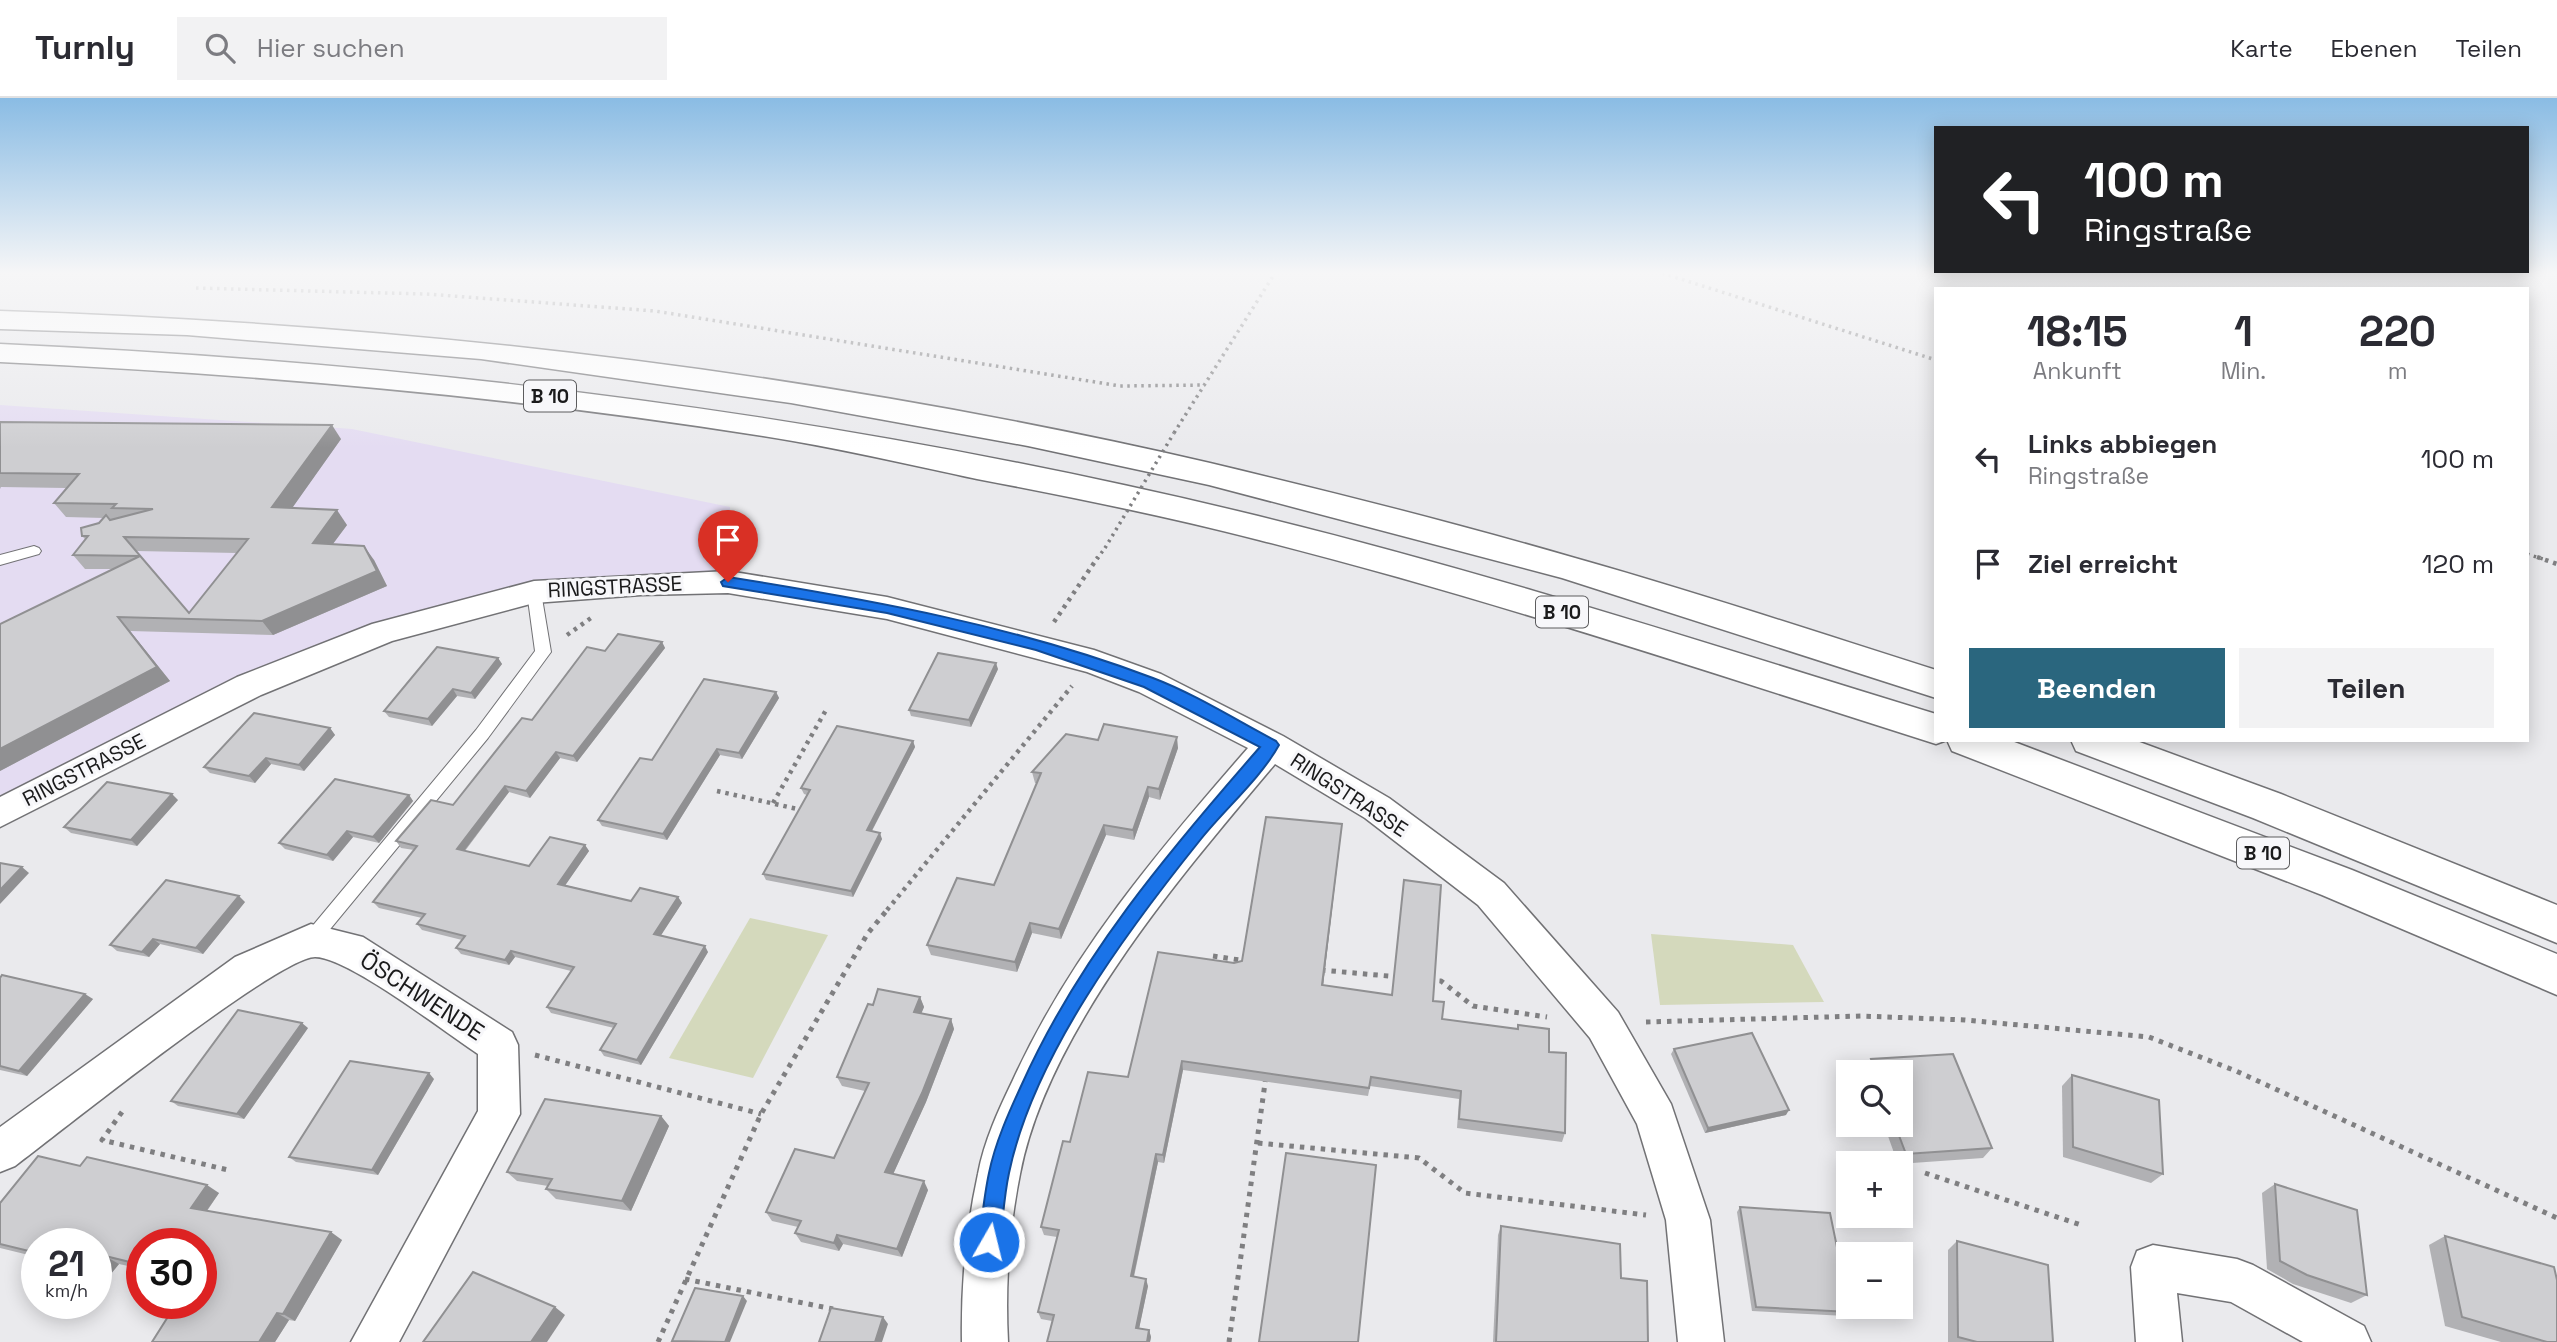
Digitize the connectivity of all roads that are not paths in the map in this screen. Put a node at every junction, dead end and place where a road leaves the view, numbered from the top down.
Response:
1 (249, 331) edge
2 (0, 353) edge
3 (34, 551) dead end
4 (0, 560) edge
5 (534, 592) junction
6 (1934, 683) edge
7 (1934, 728) edge
8 (1971, 742) edge
9 (2095, 742) edge
10 (1271, 745) junction
11 (0, 813) edge
12 (2557, 925) edge
13 (311, 940) junction
14 (2557, 975) edge
15 (0, 1152) edge
16 (374, 1342) edge
17 (985, 1342) edge
18 (1701, 1342) edge
19 (2159, 1342) edge
20 (2348, 1342) edge

1 - 6 highway, B 10
2 - 7 highway, B 10
3 - 4 lane
5 - 10 street, RINGSTRASSE
5 - 11 street, RINGSTRASSE
5 - 13 lane
8 - 14 highway, B 10
9 - 12 highway, B 10
10 - 17 street
10 - 18 street, RINGSTRASSE
13 - 15 street
13 - 16 street, ÖSCHWENDE
19 - 20 street

